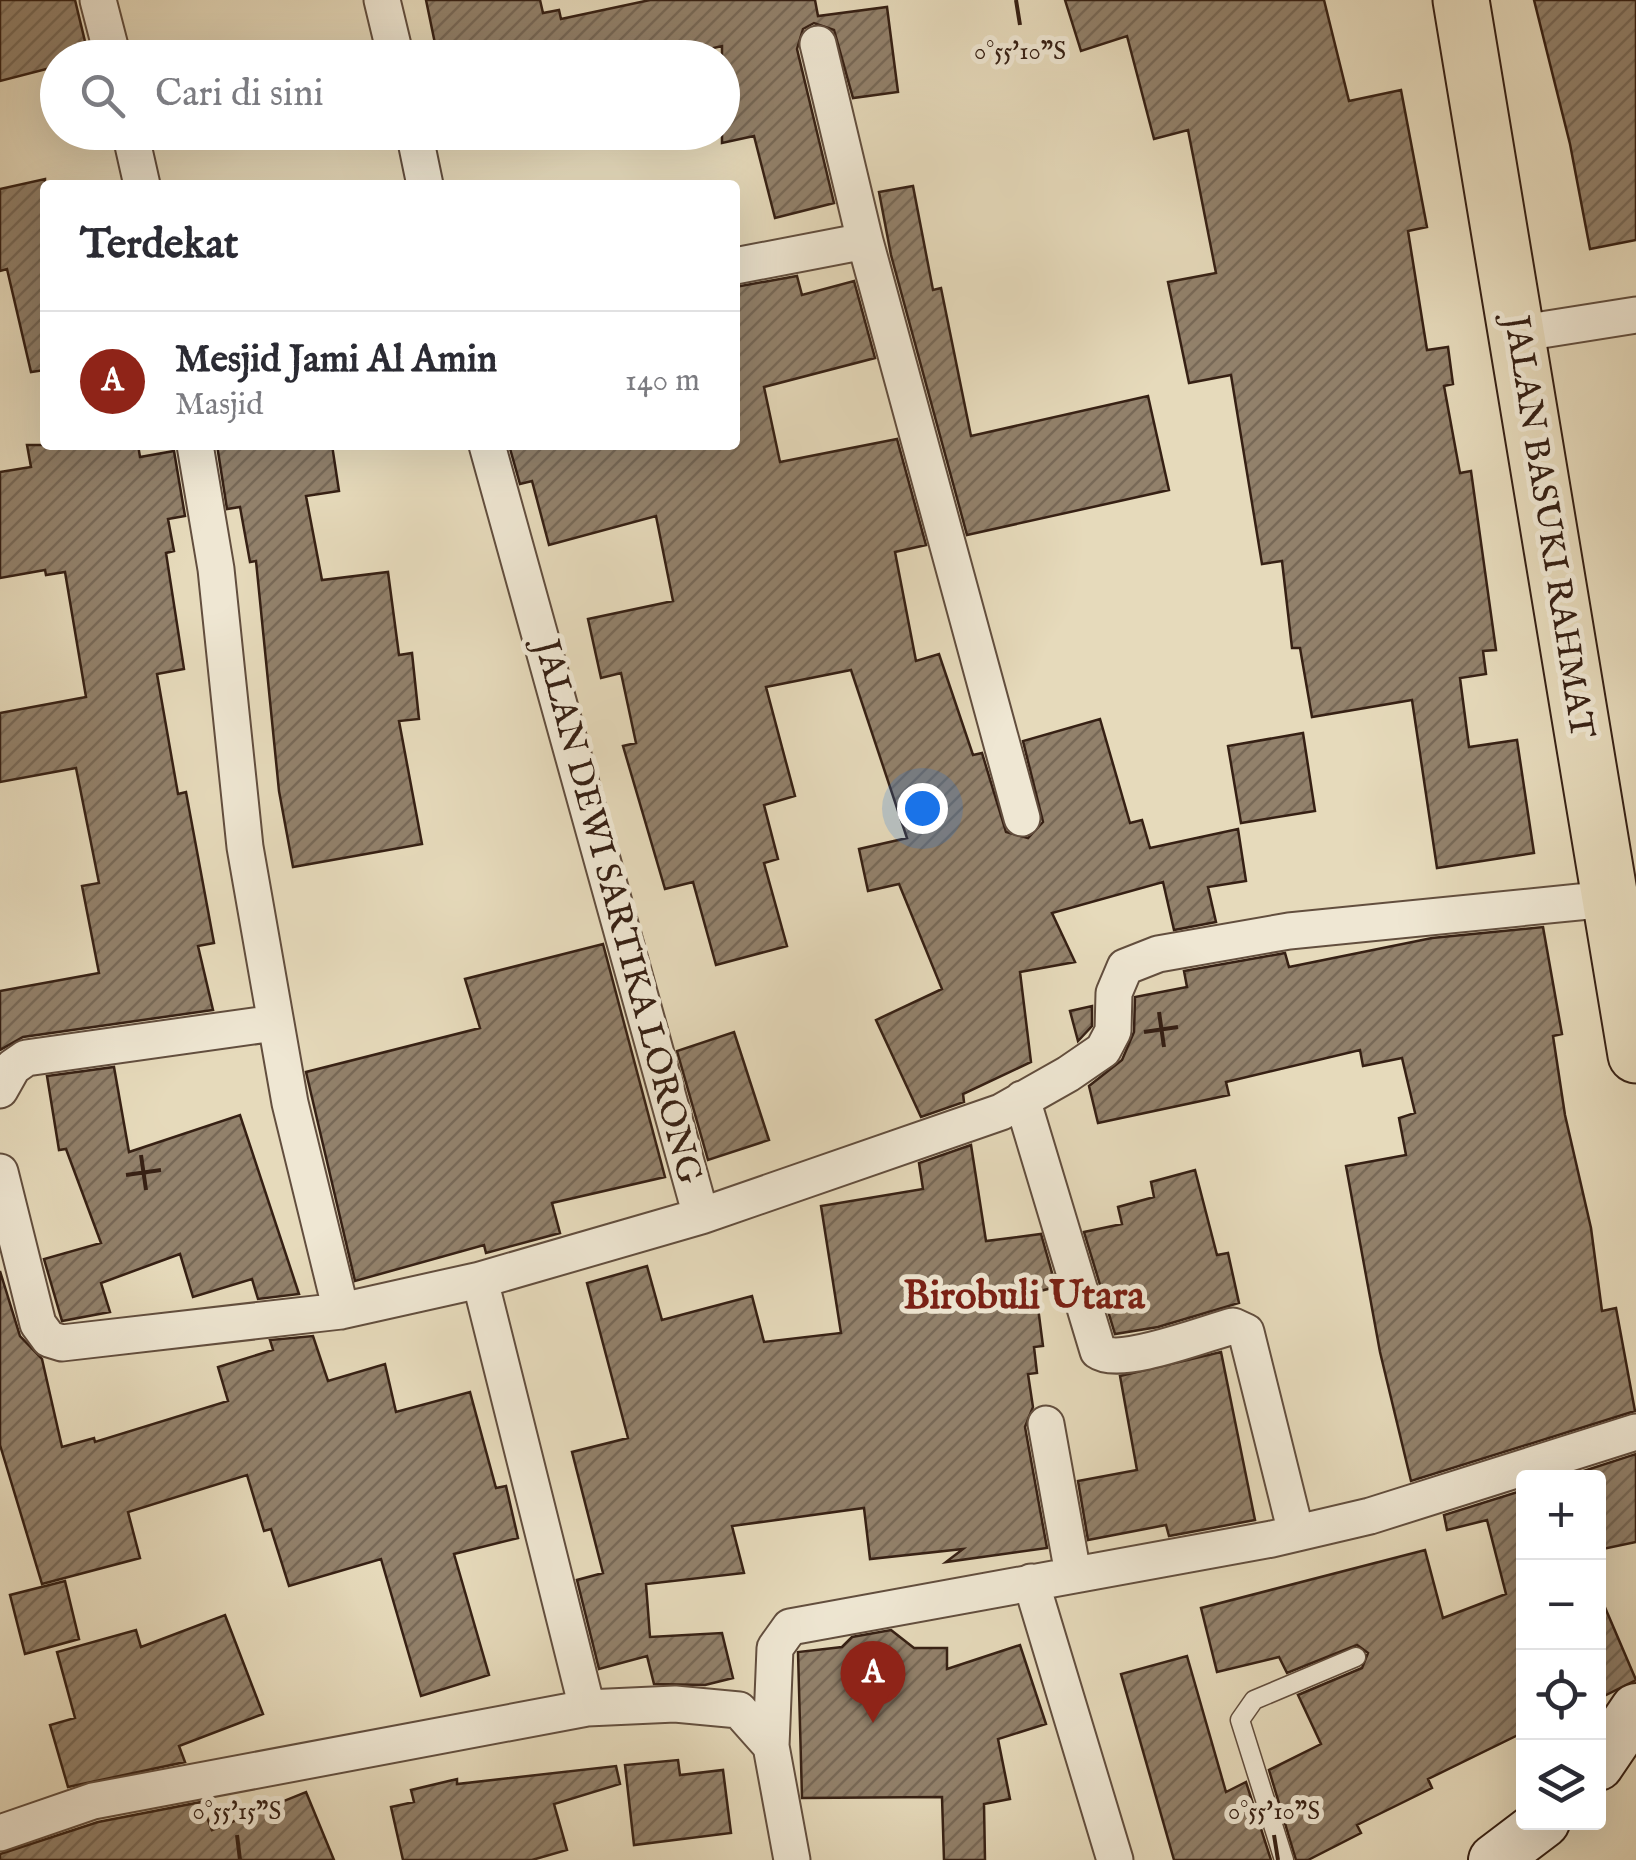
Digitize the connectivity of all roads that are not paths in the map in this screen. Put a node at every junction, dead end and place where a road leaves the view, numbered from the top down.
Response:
1 (98, 0) edge
2 (382, 0) edge
3 (1461, 0) edge
4 (108, 40) edge
5 (392, 40) edge
6 (818, 44) dead end
7 (134, 150) edge
8 (418, 150) edge
9 (141, 180) edge
10 (425, 180) edge
11 (864, 240) junction
12 (740, 265) edge
13 (1636, 314) edge
14 (1516, 334) junction
15 (196, 450) edge
16 (487, 450) edge
17 (1022, 818) dead end
18 (1609, 899) junction
19 (1628, 951) edge
20 (275, 1023) junction
21 (1636, 1055) edge
22 (0, 1090) edge
23 (1022, 1099) junction
24 (0, 1172) edge
25 (701, 1216) junction
26 (480, 1280) junction
27 (341, 1310) junction
28 (1046, 1424) dead end
29 (1636, 1432) edge
30 (1296, 1534) junction
31 (1073, 1574) junction
32 (1031, 1582) junction
33 (1356, 1657) dead end
34 (587, 1708) junction
35 (1636, 1710) edge
36 (771, 1746) junction
37 (1606, 1753) edge
38 (1636, 1763) edge
39 (1606, 1780) edge
40 (1533, 1830) edge
41 (0, 1833) edge
42 (792, 1860) edge
43 (1115, 1860) edge
44 (1284, 1860) edge
45 (1494, 1860) edge

1 - 4 street
2 - 5 street
3 - 14 highway, JALAN BASUKI RAHMAT
6 - 11 street
7 - 9 street
8 - 10 street
11 - 12 street
11 - 17 street
13 - 14 street
14 - 18 highway, JALAN BASUKI RAHMAT
15 - 20 street
16 - 25 street, JALAN DEWI SARTIKA LORONG
18 - 19 highway, JALAN BASUKI RAHMAT
18 - 23 street
19 - 21 highway, JALAN BASUKI RAHMAT
20 - 22 street
20 - 27 street
23 - 25 street
23 - 30 street
24 - 27 street, JALAN DEWI SARTIKA LORONG
25 - 26 street, JALAN DEWI SARTIKA LORONG
26 - 27 street, JALAN DEWI SARTIKA LORONG
26 - 34 street
28 - 31 street
29 - 30 street
30 - 31 street
31 - 32 street
32 - 36 street
32 - 43 street
33 - 44 lane
34 - 36 street
34 - 41 street
35 - 37 main road
36 - 42 street
38 - 39 main road
40 - 45 main road

